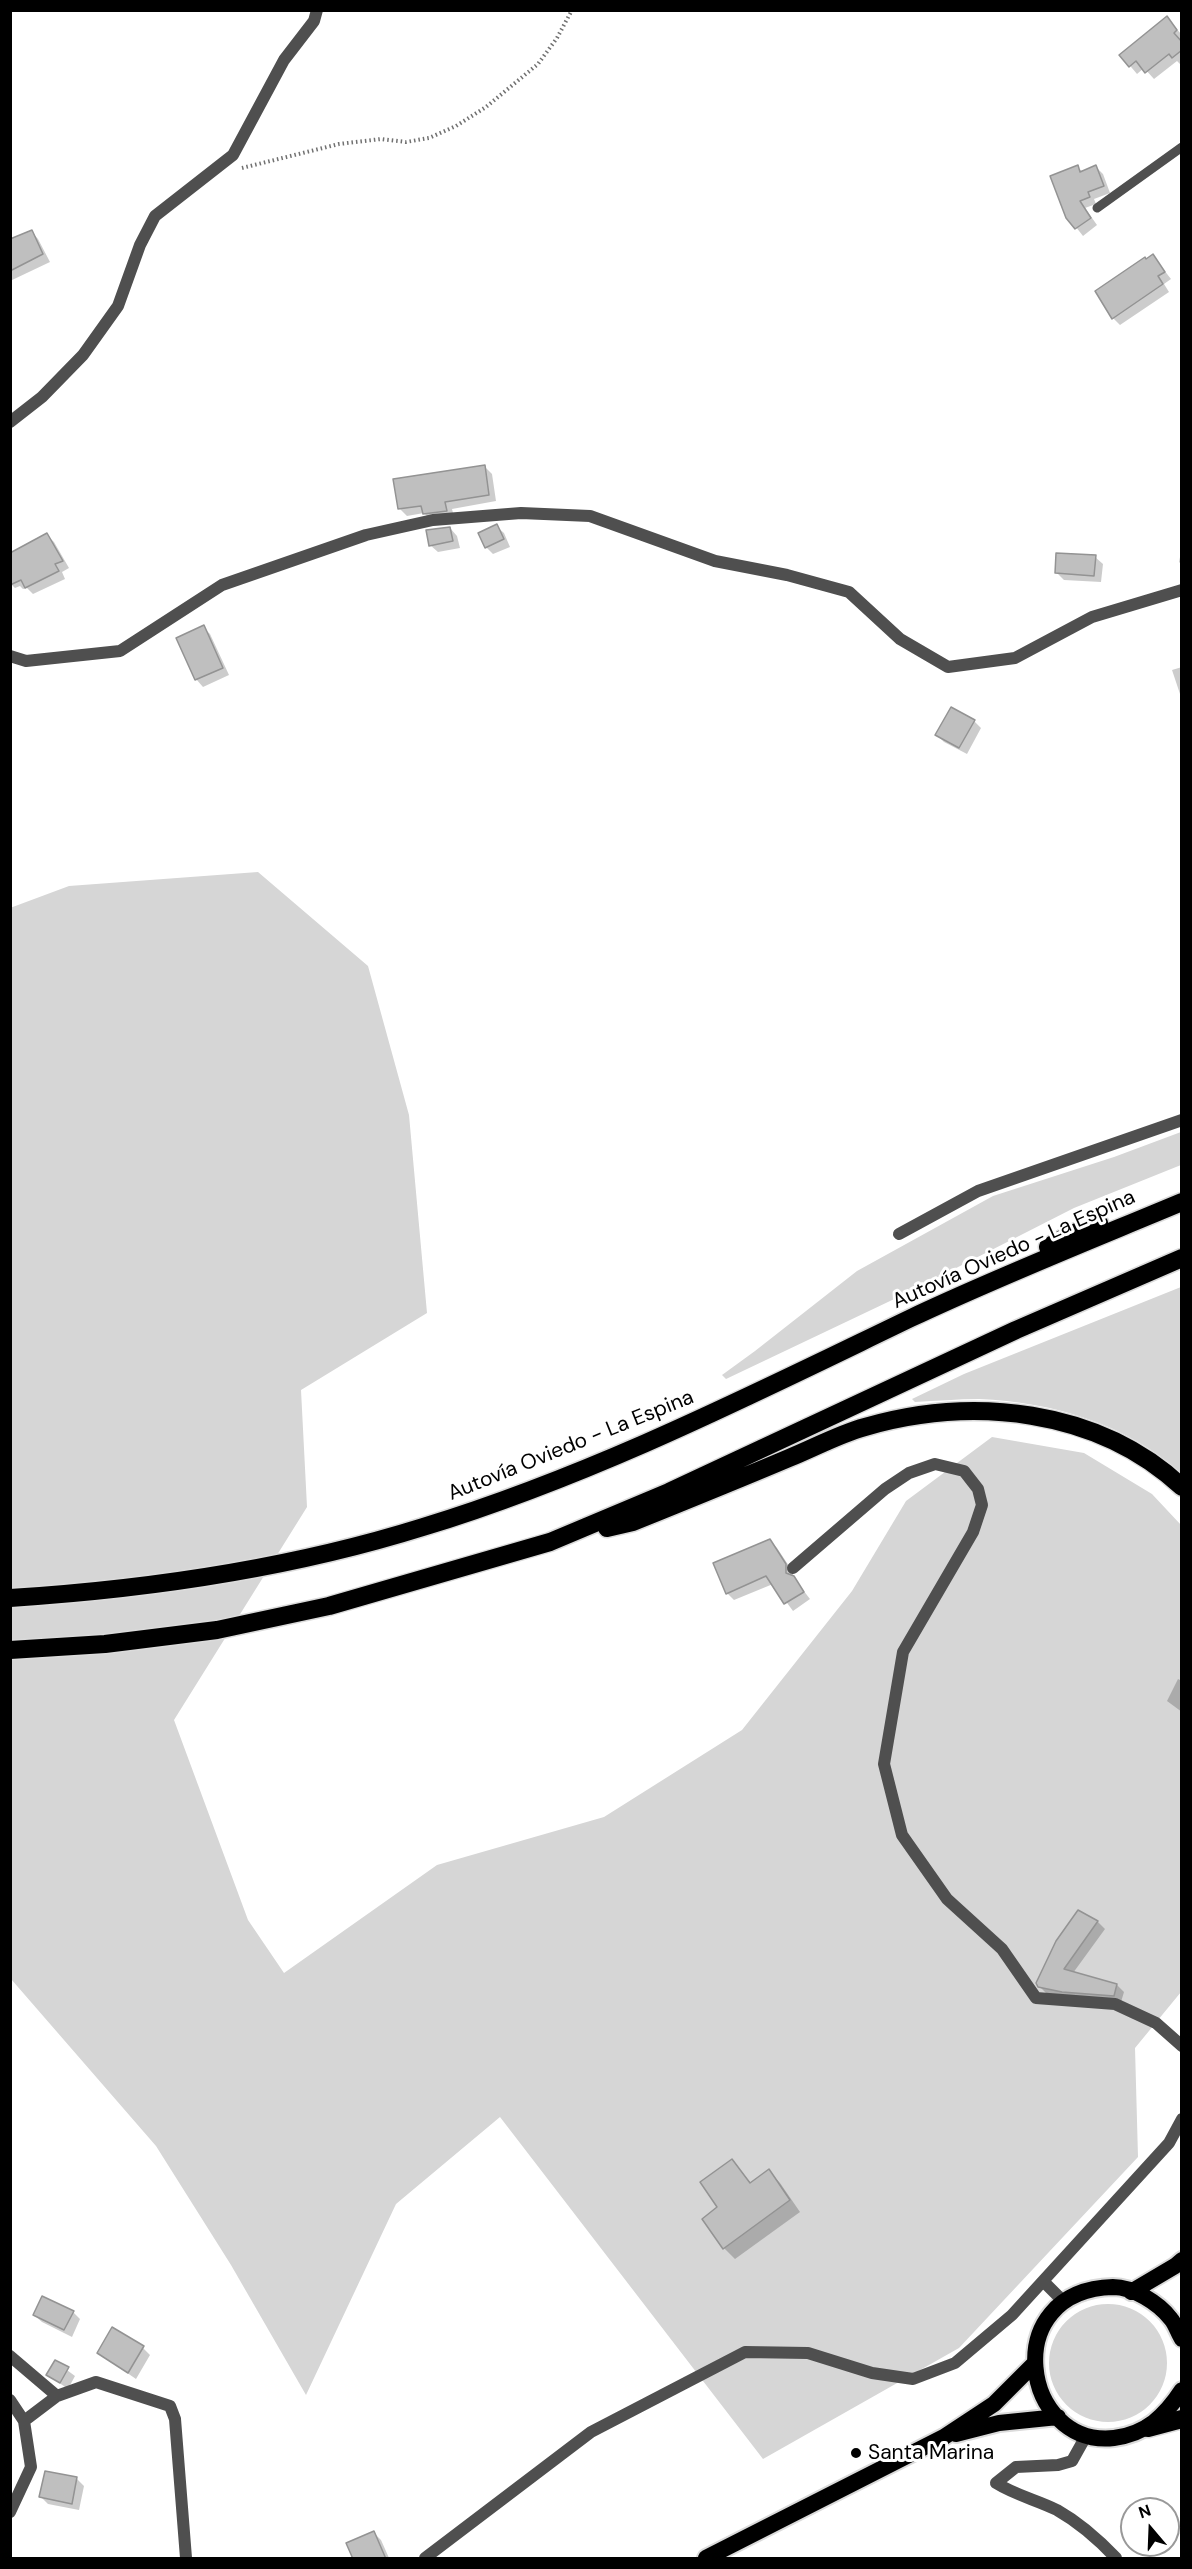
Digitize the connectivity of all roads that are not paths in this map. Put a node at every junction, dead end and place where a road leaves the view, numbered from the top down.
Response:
1 (317, 10) edge
2 (1182, 147) edge
3 (1097, 208) dead end
4 (10, 422) edge
5 (1182, 590) edge
6 (10, 656) edge
7 (1182, 1120) edge
8 (1182, 1190) edge
9 (1182, 1202) edge
10 (899, 1234) dead end
11 (1182, 1258) edge
12 (989, 1281) junction
13 (1182, 1487) edge
14 (550, 1542) junction
15 (793, 1568) dead end
16 (10, 1598) edge
17 (10, 1650) edge
18 (1182, 2046) edge
19 (1182, 2119) edge
20 (1182, 2260) edge
21 (1043, 2281) junction
22 (1131, 2292) junction
23 (1063, 2301) junction
24 (1182, 2339) edge
25 (10, 2356) edge
26 (1035, 2363) junction
27 (1182, 2390) edge
28 (57, 2396) junction
29 (10, 2400) edge
30 (1058, 2417) junction
31 (1182, 2419) edge
32 (24, 2421) junction
33 (1148, 2428) junction
34 (1086, 2436) junction
35 (944, 2438) junction
36 (10, 2512) edge
37 (1094, 2534) junction
38 (186, 2559) edge
39 (425, 2559) edge
40 (706, 2559) edge
41 (1105, 2559) edge
42 (1116, 2559) edge

1 - 4 street
2 - 3 lane
5 - 6 street
7 - 10 street
8 - 12 highway
9 - 12 highway, Autovía Oviedo - La Espina
11 - 14 highway
12 - 16 highway, Autovía Oviedo - La Espina
13 - 14 highway
14 - 17 highway
15 - 18 street
19 - 21 street
20 - 22 highway
21 - 23 street
21 - 39 street
22 - 23 highway
22 - 24 highway
23 - 26 highway
25 - 28 street
26 - 30 highway
26 - 35 highway
27 - 33 highway
28 - 32 street
28 - 38 street
29 - 32 street
30 - 34 highway
30 - 35 highway
31 - 33 highway
32 - 36 street
33 - 34 highway
34 - 37 street
35 - 40 highway
37 - 41 street
37 - 42 street

